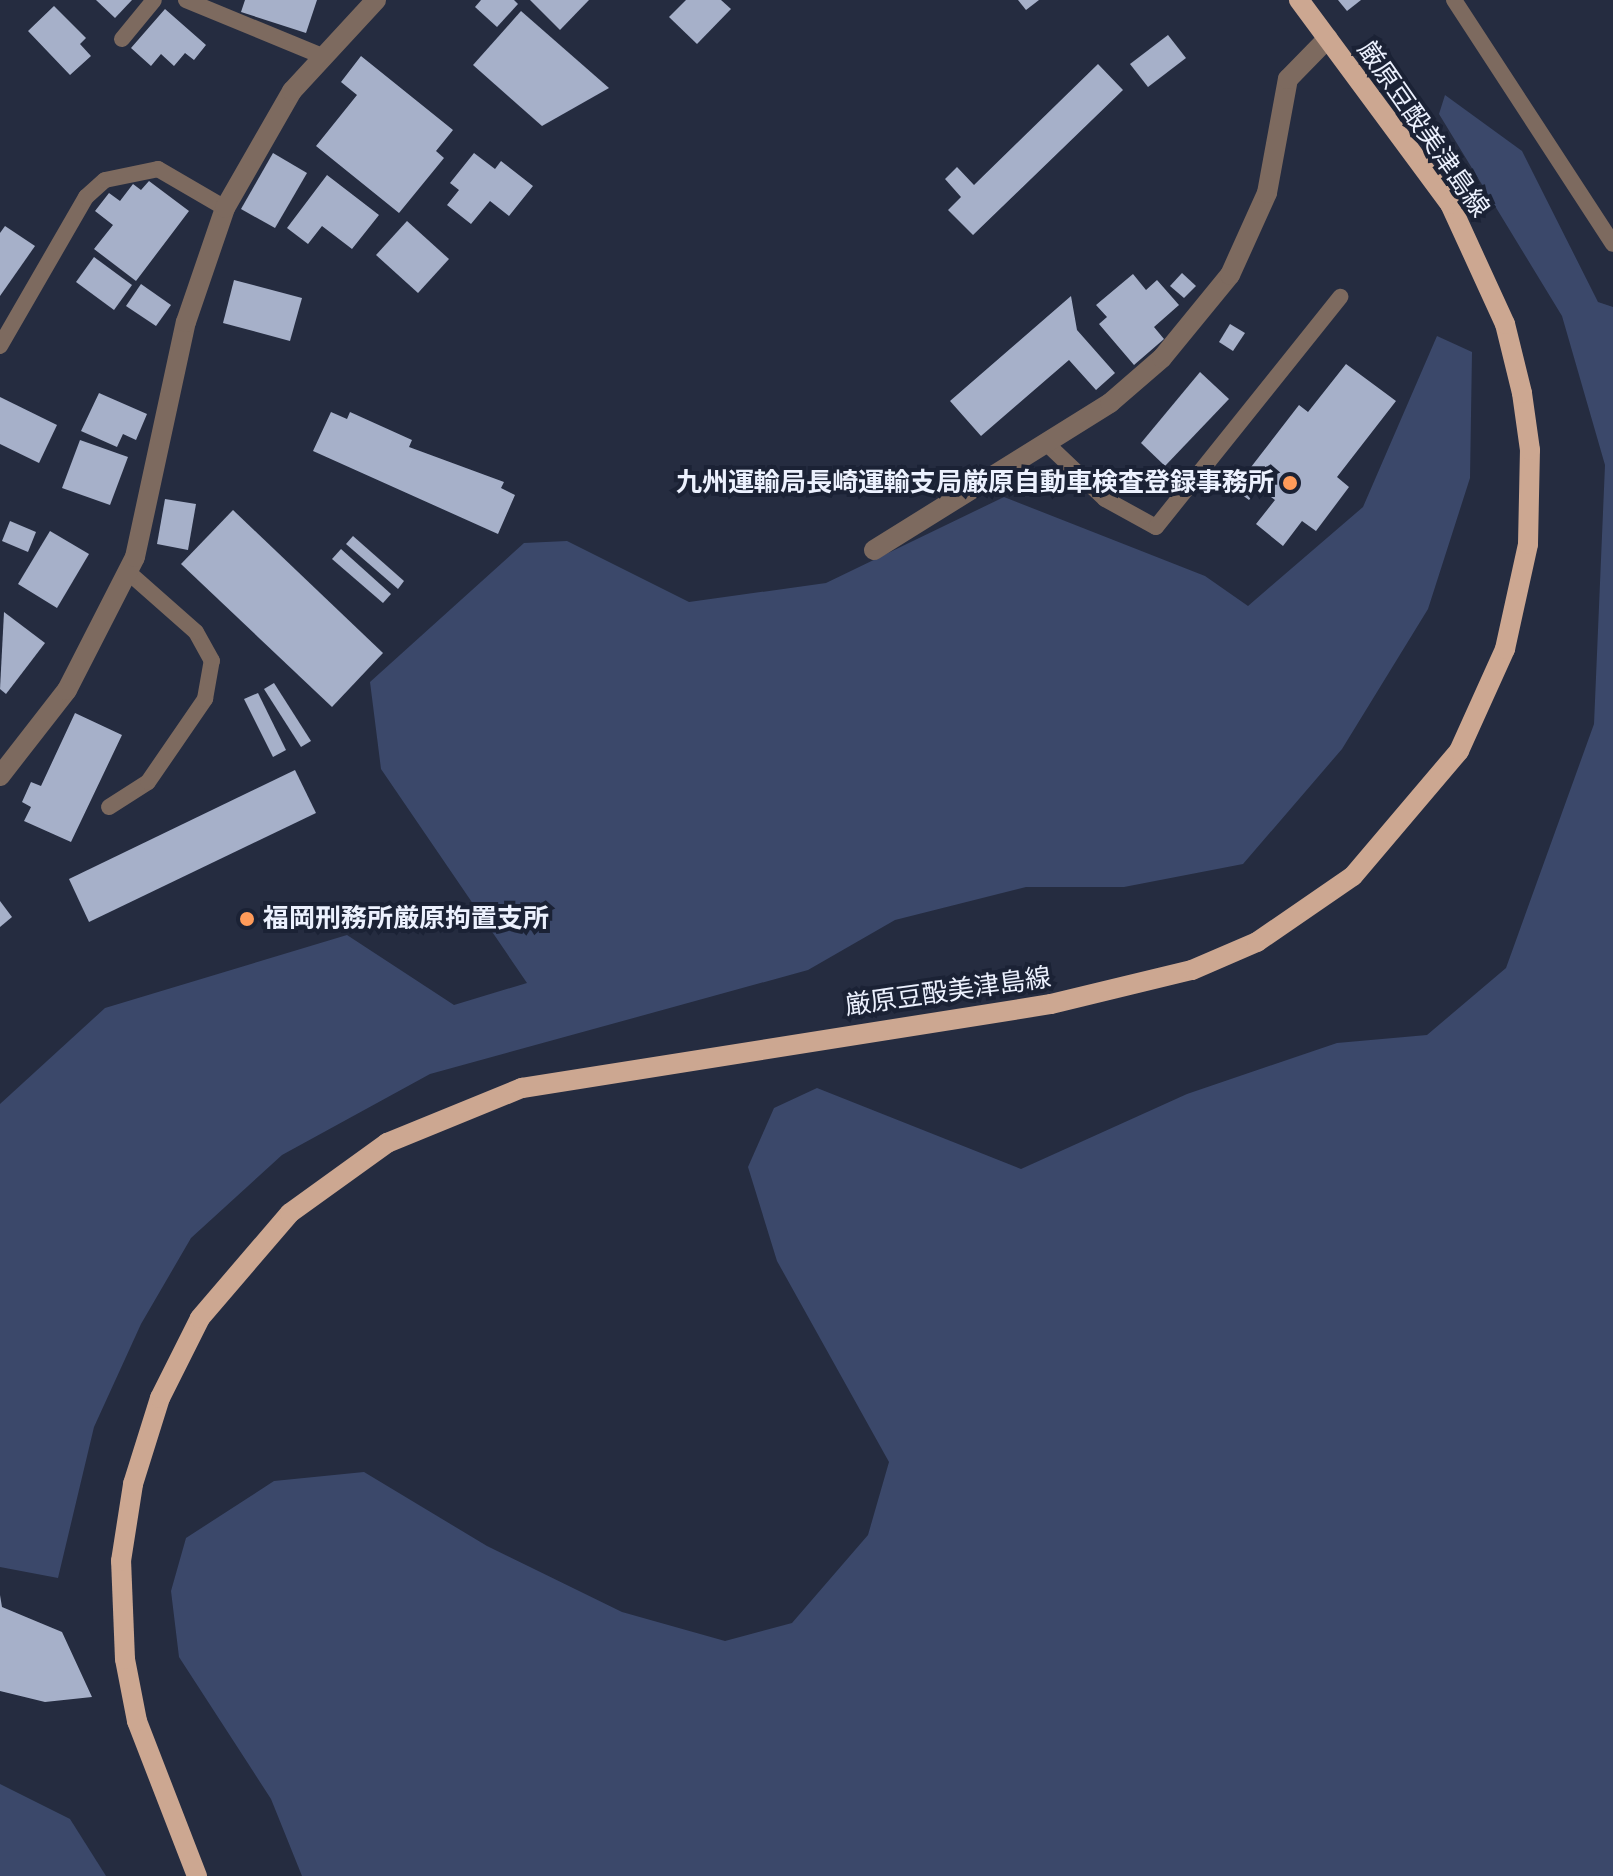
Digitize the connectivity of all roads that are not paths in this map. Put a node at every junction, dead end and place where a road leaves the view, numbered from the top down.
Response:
1 (154, 0) edge
2 (186, 0) edge
3 (376, 0) edge
4 (1299, 0) edge
5 (1454, 0) edge
6 (1328, 38) junction
7 (122, 39) dead end
8 (322, 56) junction
9 (225, 208) junction
10 (1613, 244) edge
11 (1340, 297) dead end
12 (0, 346) edge
13 (1046, 443) junction
14 (874, 550) dead end
15 (128, 572) junction
16 (0, 776) edge
17 (109, 807) dead end
18 (197, 1876) edge

1 - 7 lane
2 - 8 lane
3 - 8 street
4 - 6 main road, 厳原豆酘美津島線
5 - 10 lane
6 - 13 street
6 - 18 main road, 厳原豆酘美津島線
8 - 9 street
9 - 12 lane
9 - 15 street
11 - 13 lane
13 - 14 street
15 - 16 street
15 - 17 lane

